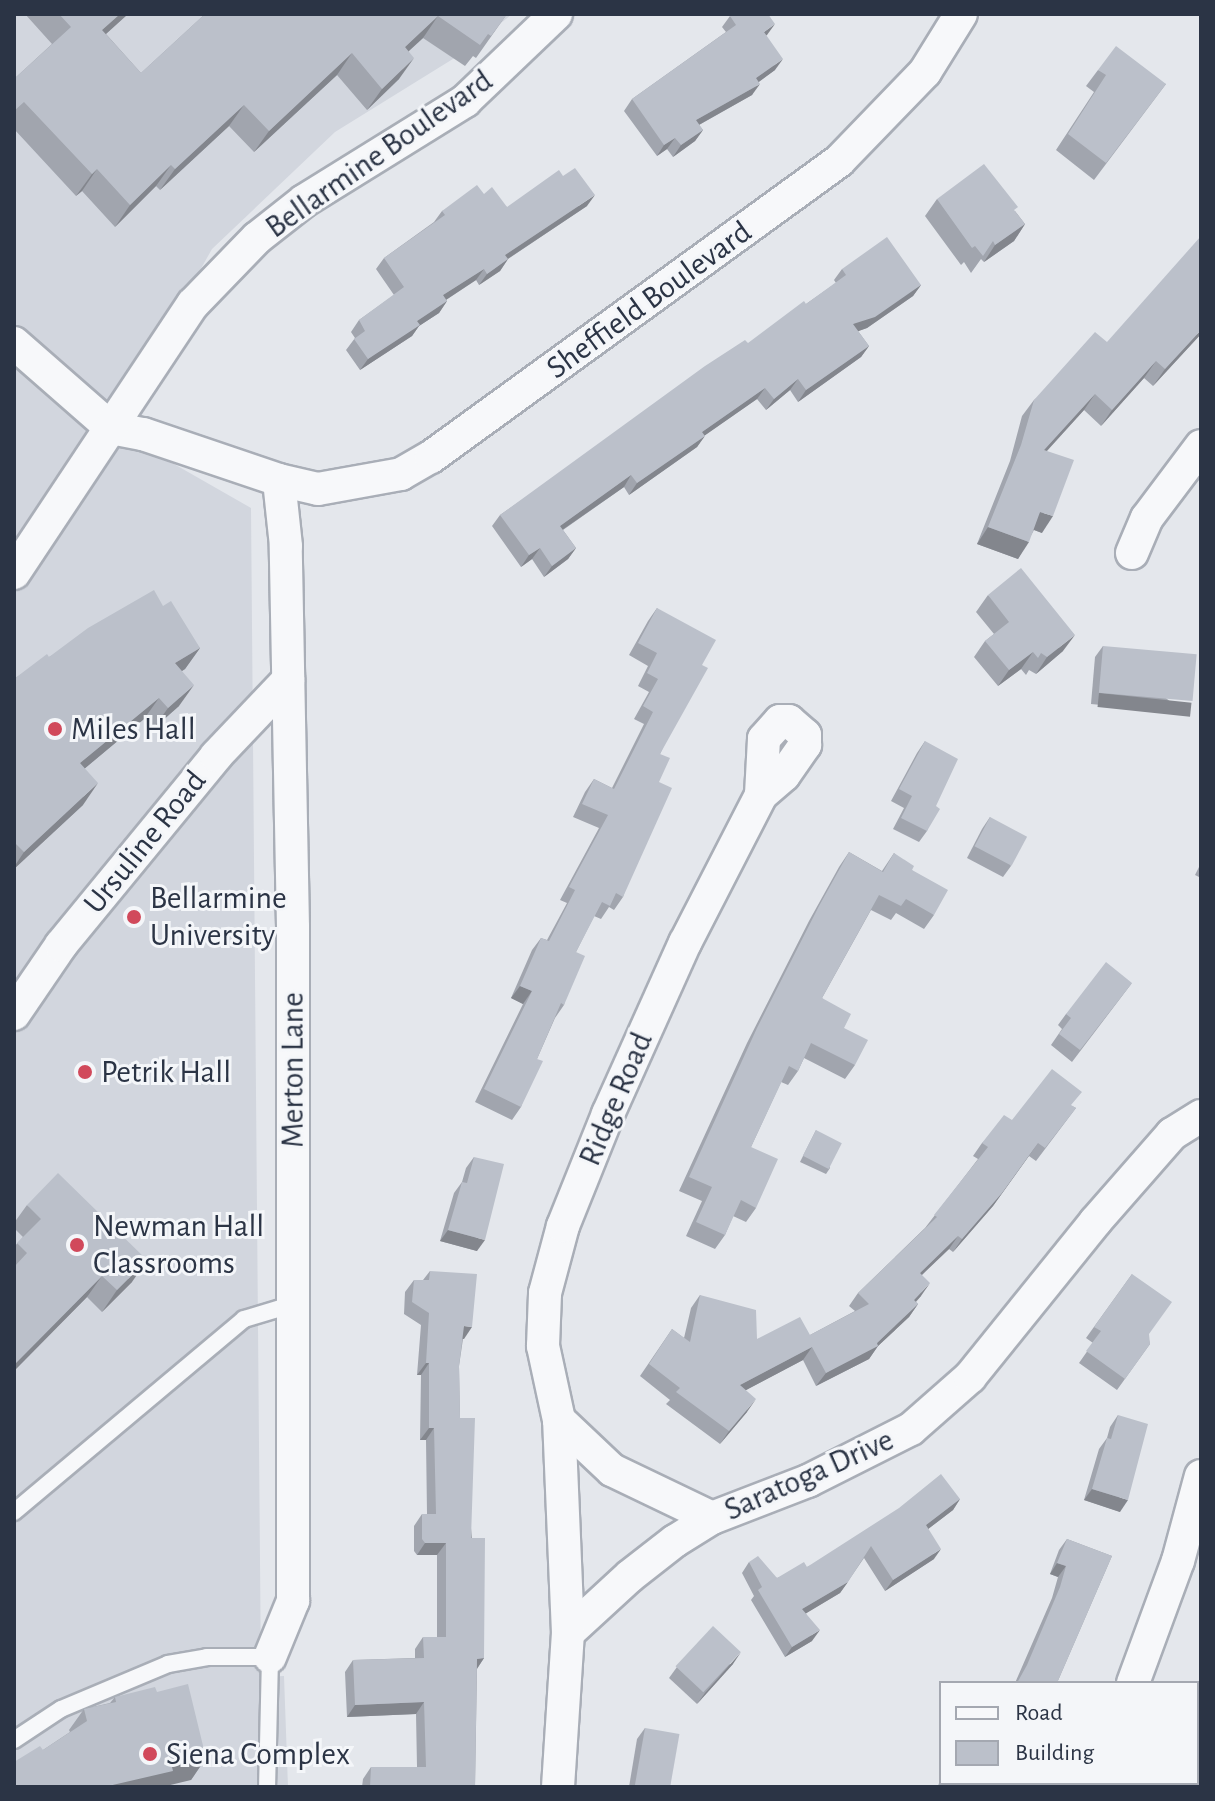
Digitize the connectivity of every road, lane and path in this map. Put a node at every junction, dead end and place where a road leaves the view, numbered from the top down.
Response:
1 (556, 14) edge
2 (961, 14) edge
3 (14, 343) edge
4 (111, 428) junction
5 (1201, 446) edge
6 (279, 480) junction
7 (1132, 553) dead end
8 (14, 573) edge
9 (288, 680) junction
10 (761, 795) dead end
11 (18, 997) edge
12 (1201, 1116) edge
13 (294, 1304) junction
14 (559, 1420) junction
15 (1201, 1476) edge
16 (14, 1512) edge
17 (712, 1518) junction
18 (568, 1633) junction
19 (270, 1657) junction
20 (1134, 1681) edge
21 (14, 1740) edge
22 (267, 1787) edge
23 (558, 1787) edge

1 - 4 street, Bellarmine Boulevard
2 - 6 street, Sheffield Boulevard
3 - 4 street
4 - 6 street, Sheffield Boulevard
4 - 8 street, Bellarmine Boulevard
5 - 7 street
6 - 9 street, Merton Lane
9 - 11 street, Ursuline Road
9 - 13 street, Merton Lane
10 - 14 street, Ridge Road
12 - 17 street, Saratoga Drive
13 - 16 lane
13 - 19 street, Merton Lane
14 - 17 street
14 - 18 street, Ridge Road
15 - 20 street
17 - 18 street, Saratoga Drive
18 - 23 street
19 - 21 lane
19 - 22 lane

